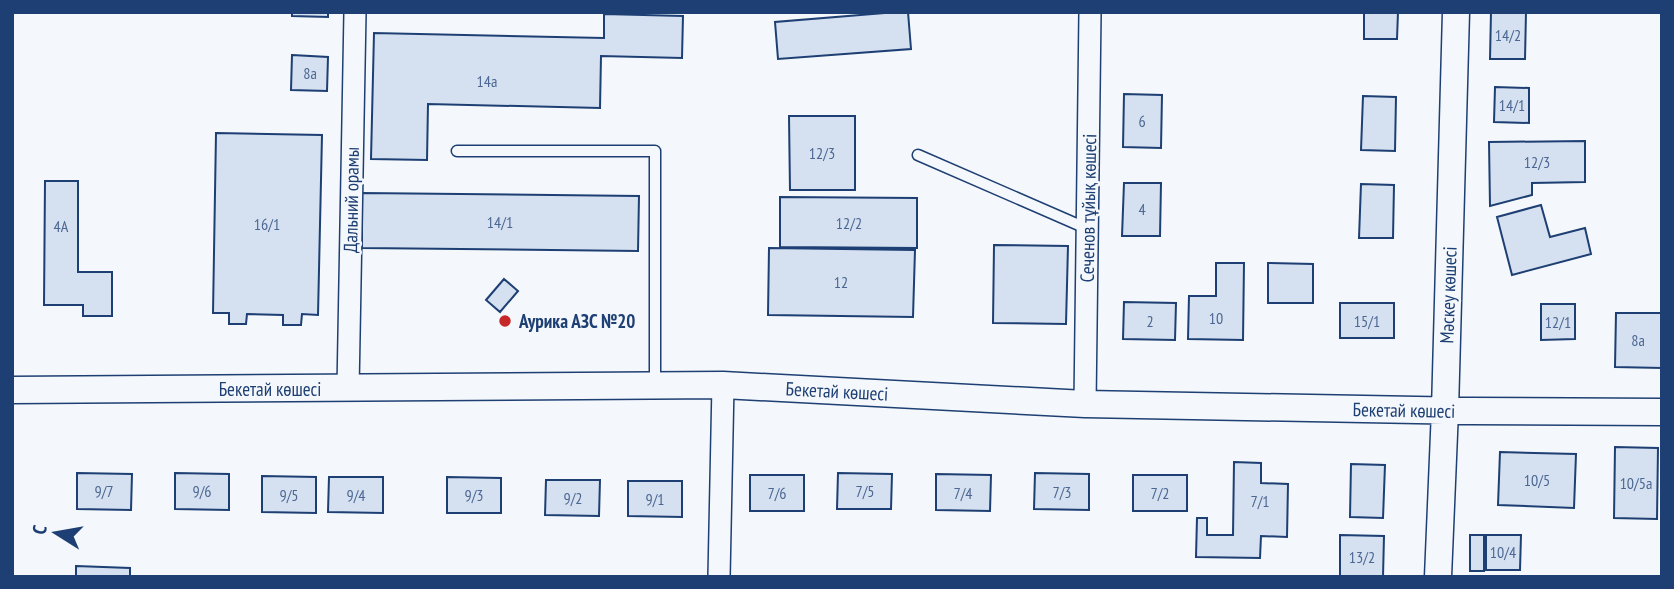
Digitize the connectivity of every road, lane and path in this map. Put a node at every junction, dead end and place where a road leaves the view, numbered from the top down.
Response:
1 (355, 12) edge
2 (1090, 12) edge
3 (1456, 12) edge
4 (457, 152) dead end
5 (919, 155) dead end
6 (1088, 229) junction
7 (723, 385) junction
8 (655, 386) junction
9 (348, 388) junction
10 (12, 390) edge
11 (1085, 404) junction
12 (1444, 410) junction
13 (1662, 412) edge
14 (719, 577) edge
15 (1438, 577) edge

1 - 9 street, Дальний орамы
2 - 6 street, Сеченов тұйық көшесі
3 - 12 street, Мәскеу көшесі
4 - 8 lane
5 - 6 lane
6 - 11 street, Сеченов тұйық көшесі
7 - 8 street, Бекетай көшесі
7 - 11 street, Бекетай көшесі
7 - 14 street
8 - 9 street, Бекетай көшесі
9 - 10 street, Бекетай көшесі
11 - 12 street, Бекетай көшесі
12 - 13 street, Бекетай көшесі
12 - 15 street, Мәскеу көшесі

